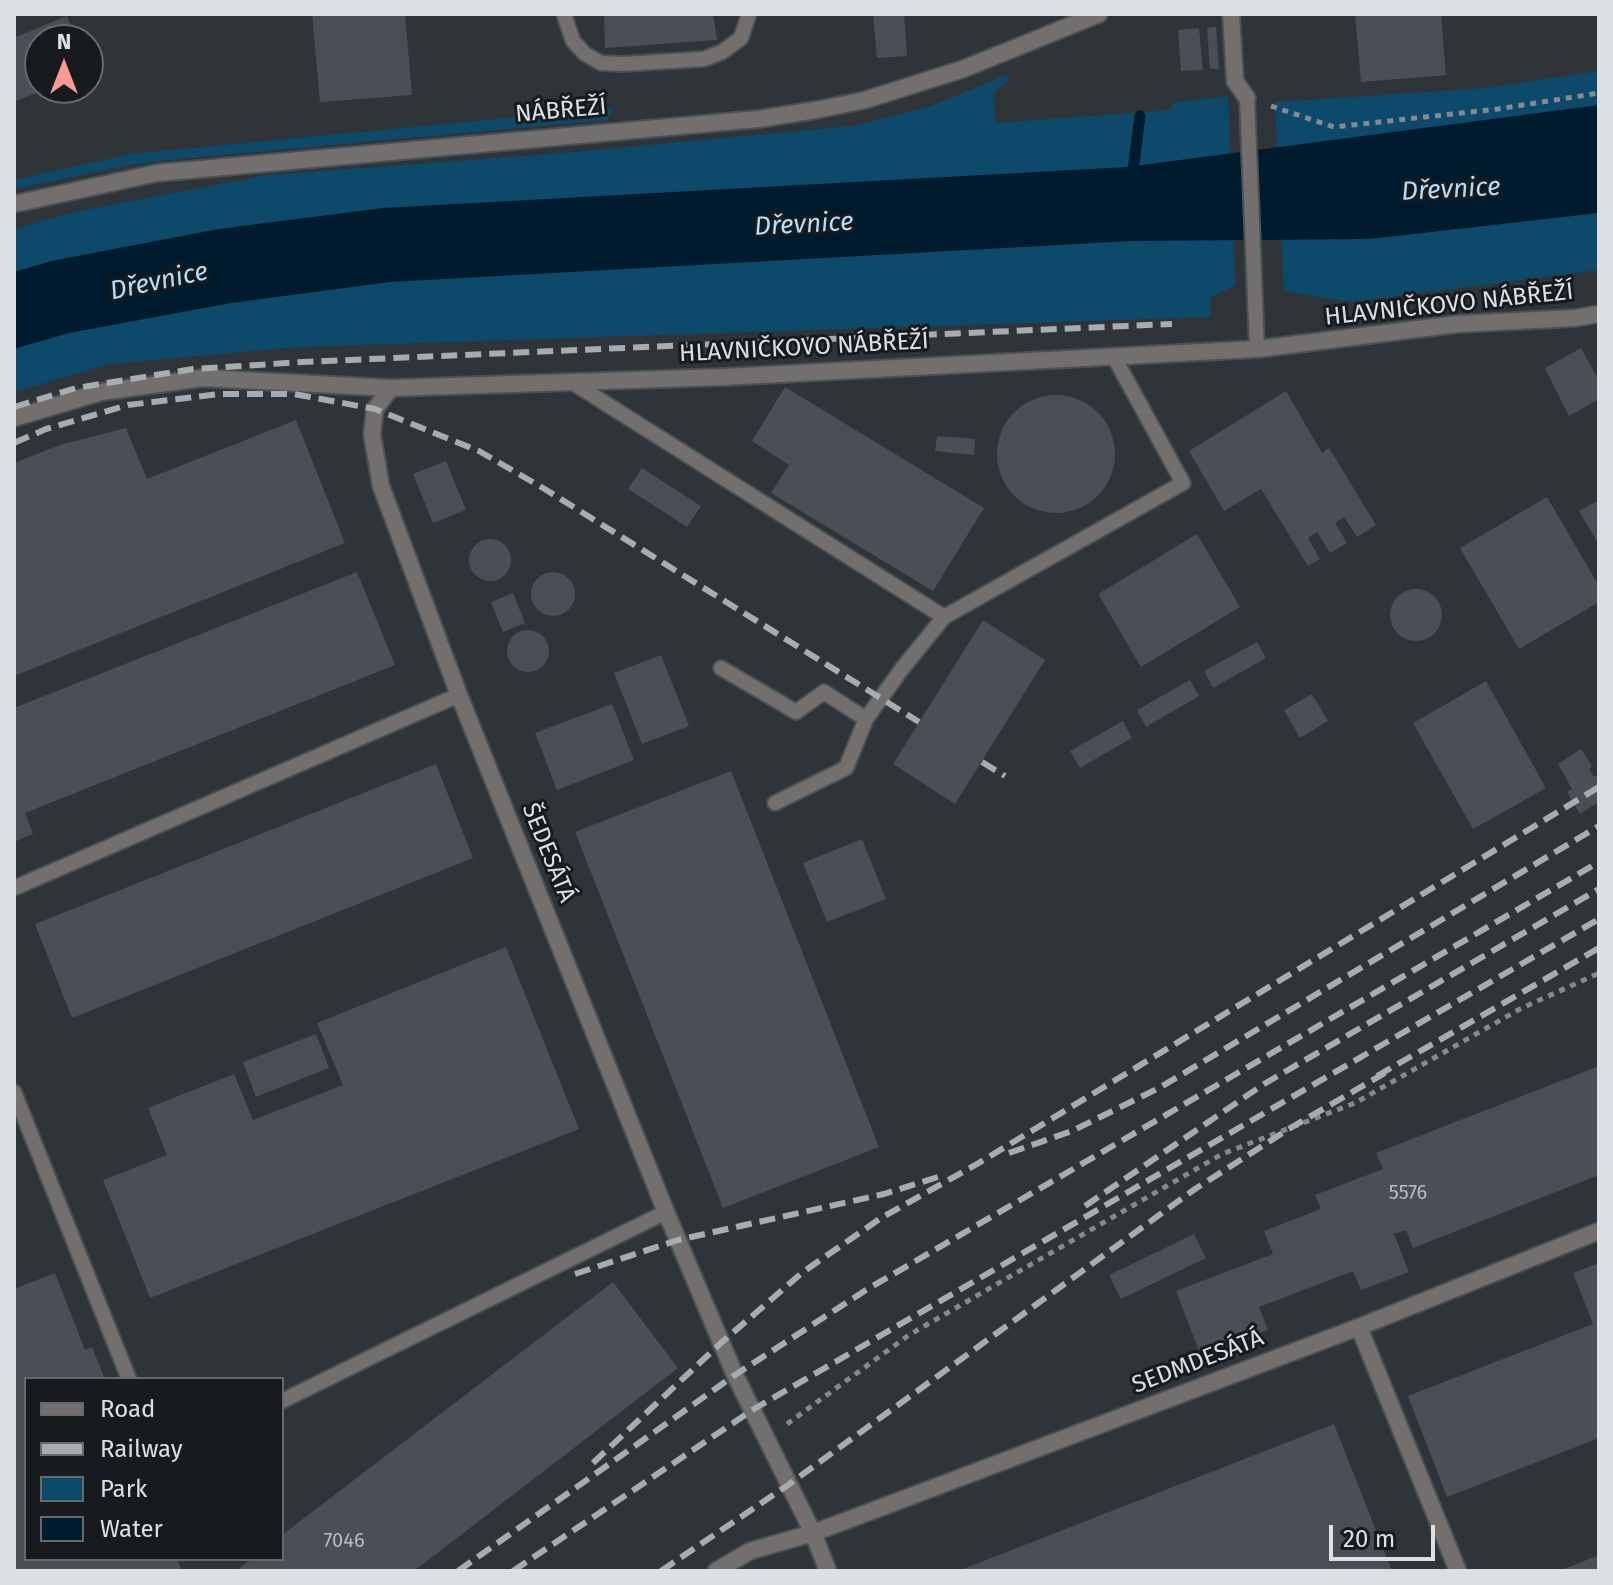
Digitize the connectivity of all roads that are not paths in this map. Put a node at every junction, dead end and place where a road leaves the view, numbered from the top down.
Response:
1 (564, 14) edge
2 (749, 14) edge
3 (1099, 14) edge
4 (1231, 14) edge
5 (1075, 18) edge
6 (1247, 98) joint
7 (14, 204) edge
8 (1599, 314) edge
9 (1257, 349) junction
10 (1114, 357) junction
11 (570, 381) junction
12 (391, 388) junction
13 (14, 418) edge
14 (944, 617) junction
15 (721, 668) dead end
16 (459, 695) junction
17 (866, 719) junction
18 (775, 803) dead end
19 (14, 888) edge
20 (14, 1092) edge
21 (666, 1212) junction
22 (1599, 1231) edge
23 (1359, 1327) junction
24 (128, 1377) edge
25 (284, 1400) edge
26 (813, 1533) junction
27 (716, 1571) edge
28 (828, 1571) edge
29 (1458, 1571) edge

1 - 2 lane
3 - 5 street, NÁBŘEŽÍ
4 - 6 street
5 - 7 street, NÁBŘEŽÍ
6 - 9 lane
8 - 9 street, HLAVNIČKOVO NÁBŘEŽÍ
9 - 10 street, HLAVNIČKOVO NÁBŘEŽÍ
10 - 11 street, HLAVNIČKOVO NÁBŘEŽÍ
10 - 14 lane
11 - 12 street, HLAVNIČKOVO NÁBŘEŽÍ
11 - 14 lane
12 - 13 street, HLAVNIČKOVO NÁBŘEŽÍ
12 - 16 street, ŠEDESÁTÁ
14 - 17 lane
15 - 17 lane
16 - 19 lane
16 - 21 street, ŠEDESÁTÁ
17 - 18 lane
20 - 24 lane
21 - 25 lane
21 - 26 street, ŠEDESÁTÁ
22 - 23 street, SEDMDESÁTÁ
23 - 26 street, SEDMDESÁTÁ
23 - 29 street
26 - 27 street, SEDMDESÁTÁ
26 - 28 street

